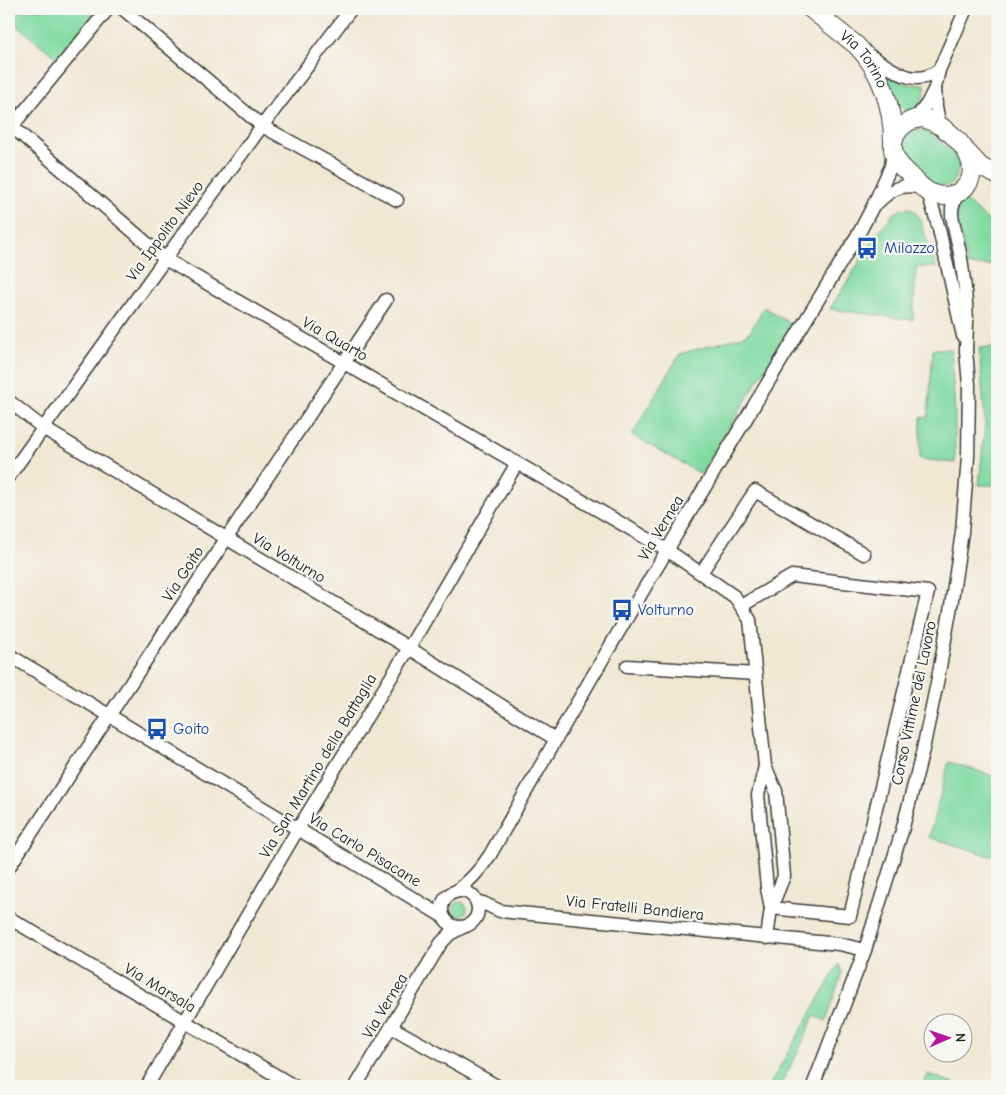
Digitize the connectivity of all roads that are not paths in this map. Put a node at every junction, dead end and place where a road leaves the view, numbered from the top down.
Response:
1 (108, 9) edge
2 (123, 9) edge
3 (351, 9) edge
4 (811, 9) edge
5 (966, 9) edge
6 (862, 51) junction
7 (939, 70) junction
8 (934, 88) junction
9 (886, 97) junction
10 (913, 120) junction
11 (10, 126) edge
12 (262, 126) junction
13 (940, 126) junction
14 (893, 146) junction
15 (966, 152) junction
16 (997, 176) edge
17 (924, 189) junction
18 (962, 190) junction
19 (397, 200) dead end
20 (874, 206) junction
21 (164, 259) junction
22 (386, 300) dead end
23 (966, 351) junction
24 (344, 363) junction
25 (9, 401) edge
26 (43, 428) junction
27 (517, 463) junction
28 (9, 476) edge
29 (226, 539) junction
30 (667, 550) junction
31 (864, 554) dead end
32 (701, 573) junction
33 (741, 606) junction
34 (408, 648) junction
35 (9, 655) edge
36 (627, 666) dead end
37 (756, 674) junction
38 (109, 716) junction
39 (555, 739) junction
40 (765, 766) junction
41 (298, 829) junction
42 (9, 867) edge
43 (481, 869) junction
44 (455, 892) junction
45 (476, 900) junction
46 (444, 902) junction
47 (421, 903) junction
48 (772, 908) junction
49 (500, 911) junction
50 (9, 918) edge
51 (444, 918) junction
52 (476, 919) junction
53 (463, 927) junction
54 (767, 938) junction
55 (441, 943) junction
56 (865, 950) junction
57 (184, 1021) junction
58 (391, 1027) junction
59 (827, 1050) junction
60 (147, 1086) edge
61 (294, 1086) edge
62 (356, 1086) edge
63 (496, 1086) edge
64 (804, 1086) edge
65 (813, 1086) edge

1 - 11 street
2 - 12 street
3 - 12 street, Via Ippolito Nievo
4 - 6 main road, Via Torino
5 - 7 street
6 - 7 street
6 - 9 main road, Via Torino
7 - 8 street
8 - 10 street
8 - 13 street
9 - 10 main road
9 - 14 main road
10 - 13 main road
10 - 14 main road
11 - 21 street, Via Quarto
12 - 19 street
12 - 21 street, Via Ippolito Nievo
13 - 15 main road
14 - 17 main road
14 - 20 street
15 - 16 main road
15 - 18 main road
16 - 18 main road
17 - 18 main road
17 - 20 street
17 - 23 street
18 - 23 street
20 - 30 street, Via Vernea
21 - 24 street, Via Quarto
21 - 26 street, Via Ippolito Nievo
22 - 24 street, Via Goito
23 - 56 street, Corso Vittime del Lavoro
24 - 27 street, Via Quarto
24 - 29 street, Via Goito
25 - 26 street, Via Volturno
26 - 28 street, Via Ippolito Nievo
26 - 29 street, Via Volturno
27 - 30 street, Via Quarto
27 - 34 street, Via San Martino della Battaglia
29 - 34 street, Via Volturno
29 - 38 street, Via Goito
30 - 32 street
30 - 39 street, Via Vernea
31 - 32 street
32 - 33 street
33 - 37 street
33 - 48 street
34 - 39 street, Via Volturno
34 - 41 street, Via San Martino della Battaglia
35 - 38 street, Via Carlo Pisacane
36 - 37 street
37 - 40 street
38 - 41 street, Via Carlo Pisacane
38 - 42 street, Via Goito
39 - 43 street, Via Vernea
40 - 48 street
40 - 48 street
41 - 47 street, Via Carlo Pisacane
41 - 57 street, Via San Martino della Battaglia
43 - 44 street
43 - 45 street
44 - 45 street
44 - 46 street
45 - 49 street
45 - 52 street
46 - 47 street
46 - 51 street
47 - 51 street, Via Carlo Pisacane
48 - 54 street
49 - 52 street
49 - 54 street, Via Fratelli Bandiera
50 - 57 street, Via Marsala
51 - 53 street
51 - 55 street
52 - 53 street
53 - 55 street
54 - 56 street, Via Fratelli Bandiera
55 - 58 street, Via Vernea
56 - 59 street, Corso Vittime del Lavoro
57 - 60 street, Via San Martino della Battaglia
57 - 61 street, Via Marsala
58 - 62 street, Via Vernea
58 - 63 street
59 - 64 street, Corso Vittime del Lavoro
59 - 65 street, Corso Vittime del Lavoro

